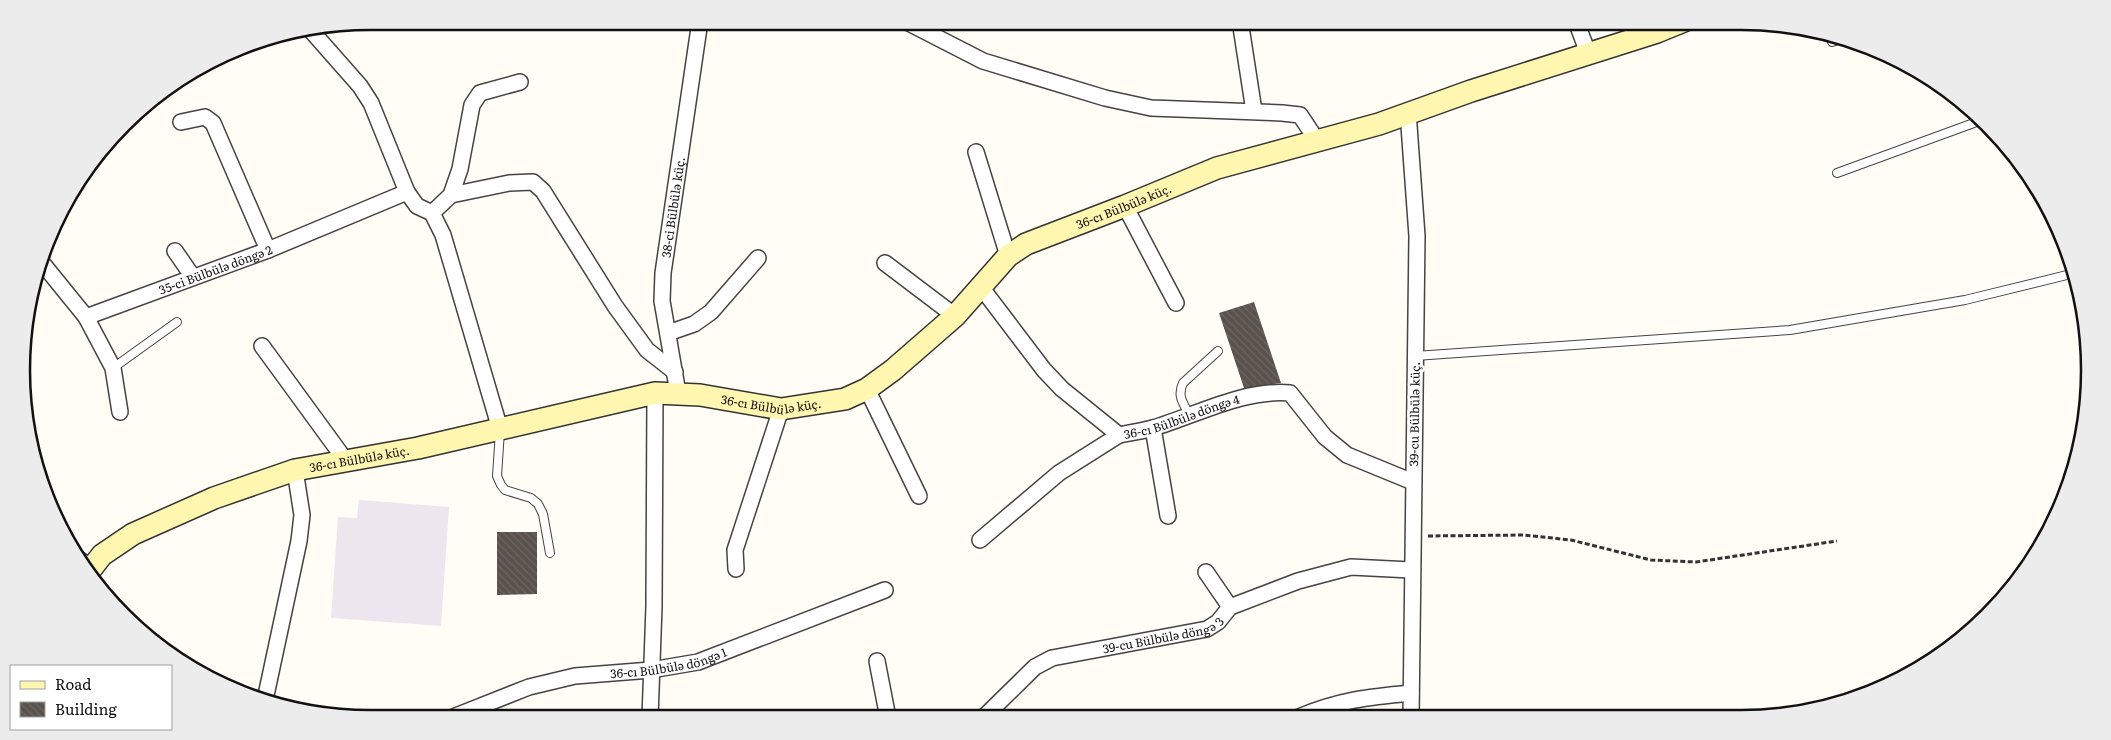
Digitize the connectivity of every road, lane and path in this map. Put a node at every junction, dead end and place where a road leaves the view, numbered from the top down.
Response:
1 (699, 30) edge
2 (923, 30) edge
3 (1241, 30) edge
4 (1579, 30) edge
5 (1660, 30) edge
6 (315, 35) edge
7 (1588, 53) junction
8 (520, 82) dead end
9 (1254, 112) junction
10 (1408, 112) junction
11 (181, 122) dead end
12 (1974, 123) edge
13 (1316, 139) junction
14 (976, 152) dead end
15 (1837, 173) dead end
16 (407, 192) junction
17 (451, 195) junction
18 (1125, 206) junction
19 (432, 213) junction
20 (268, 250) junction
21 (175, 252) dead end
22 (1008, 256) junction
23 (758, 258) dead end
24 (885, 263) dead end
25 (46, 268) edge
26 (2067, 275) edge
27 (193, 278) junction
28 (981, 287) junction
29 (1176, 303) dead end
30 (954, 316) junction
31 (86, 317) junction
32 (177, 322) dead end
33 (668, 333) junction
34 (262, 346) dead end
35 (1218, 351) dead end
36 (1415, 356) junction
37 (113, 368) junction
38 (674, 372) junction
39 (866, 389) junction
40 (655, 393) junction
41 (678, 393) junction
42 (781, 408) junction
43 (120, 412) dead end
44 (1189, 414) junction
45 (1153, 428) junction
46 (500, 429) junction
47 (1119, 435) junction
48 (346, 461) junction
49 (294, 470) junction
50 (1413, 482) junction
51 (919, 496) dead end
52 (1168, 516) dead end
53 (1412, 536) junction
54 (980, 540) dead end
55 (1837, 541) dead end
56 (550, 553) dead end
57 (90, 563) edge
58 (736, 569) dead end
59 (1411, 570) junction
60 (1206, 572) dead end
61 (885, 590) dead end
62 (1230, 607) junction
63 (877, 661) dead end
64 (651, 670) junction
65 (266, 694) edge
66 (1411, 694) junction
67 (471, 710) edge
68 (650, 710) edge
69 (886, 710) edge
70 (992, 710) edge
71 (1316, 710) edge
72 (1411, 710) edge

1 - 33 street, 38-ci Bülbülə küç.
2 - 9 street
3 - 9 street
4 - 7 street
5 - 7 street, 36-cı Bülbülə küç.
6 - 16 street
7 - 10 street, 36-cı Bülbülə küç.
8 - 17 street
9 - 13 street
10 - 13 street, 36-cı Bülbülə küç.
10 - 36 street, 39-cu Bülbülə küç.
11 - 20 street
12 - 15 lane
13 - 18 street, 36-cı Bülbülə küç.
14 - 22 street
16 - 19 street
16 - 20 street, 35-ci Bülbülə döngə 2
17 - 19 street
17 - 38 street
18 - 22 street, 36-cı Bülbülə küç.
18 - 29 street
19 - 46 street
20 - 27 street, 35-ci Bülbülə döngə 2
21 - 27 street
22 - 28 street, 36-cı Bülbülə küç.
23 - 33 street
24 - 30 street
25 - 31 street
26 - 36 lane
27 - 31 street, 35-ci Bülbülə döngə 2
28 - 30 street, 36-cı Bülbülə küç.
28 - 47 street, 36-cı Bülbülə döngə 4
30 - 39 street, 36-cı Bülbülə küç.
31 - 37 street
32 - 37 lane
33 - 38 street, 38-ci Bülbülə küç.
34 - 48 street
35 - 44 lane
36 - 50 street, 39-cu Bülbülə küç.
37 - 43 street
38 - 41 street, 38-ci Bülbülə küç.
39 - 42 street, 36-cı Bülbülə küç.
39 - 51 street
40 - 41 street, 36-cı Bülbülə küç.
40 - 46 street, 36-cı Bülbülə küç.
40 - 64 street
41 - 42 street, 36-cı Bülbülə küç.
42 - 58 street
44 - 45 street, 36-cı Bülbülə döngə 4
44 - 50 street, 36-cı Bülbülə döngə 4
45 - 47 street, 36-cı Bülbülə döngə 4
45 - 52 street
46 - 48 street, 36-cı Bülbülə küç.
46 - 56 lane
47 - 54 street
48 - 49 street, 36-cı Bülbülə küç.
49 - 57 street, 36-cı Bülbülə küç.
49 - 65 street
50 - 53 street, 39-cu Bülbülə küç.
53 - 55 path
53 - 59 street, 39-cu Bülbülə küç.
59 - 62 street, 39-cu Bülbülə döngə 3
59 - 66 street, 39-cu Bülbülə küç.
60 - 62 street
61 - 64 street, 36-cı Bülbülə döngə 1
62 - 70 street, 39-cu Bülbülə döngə 3
63 - 69 street
64 - 67 street, 36-cı Bülbülə döngə 1
64 - 68 street
66 - 71 street
66 - 72 street, 39-cu Bülbülə küç.

